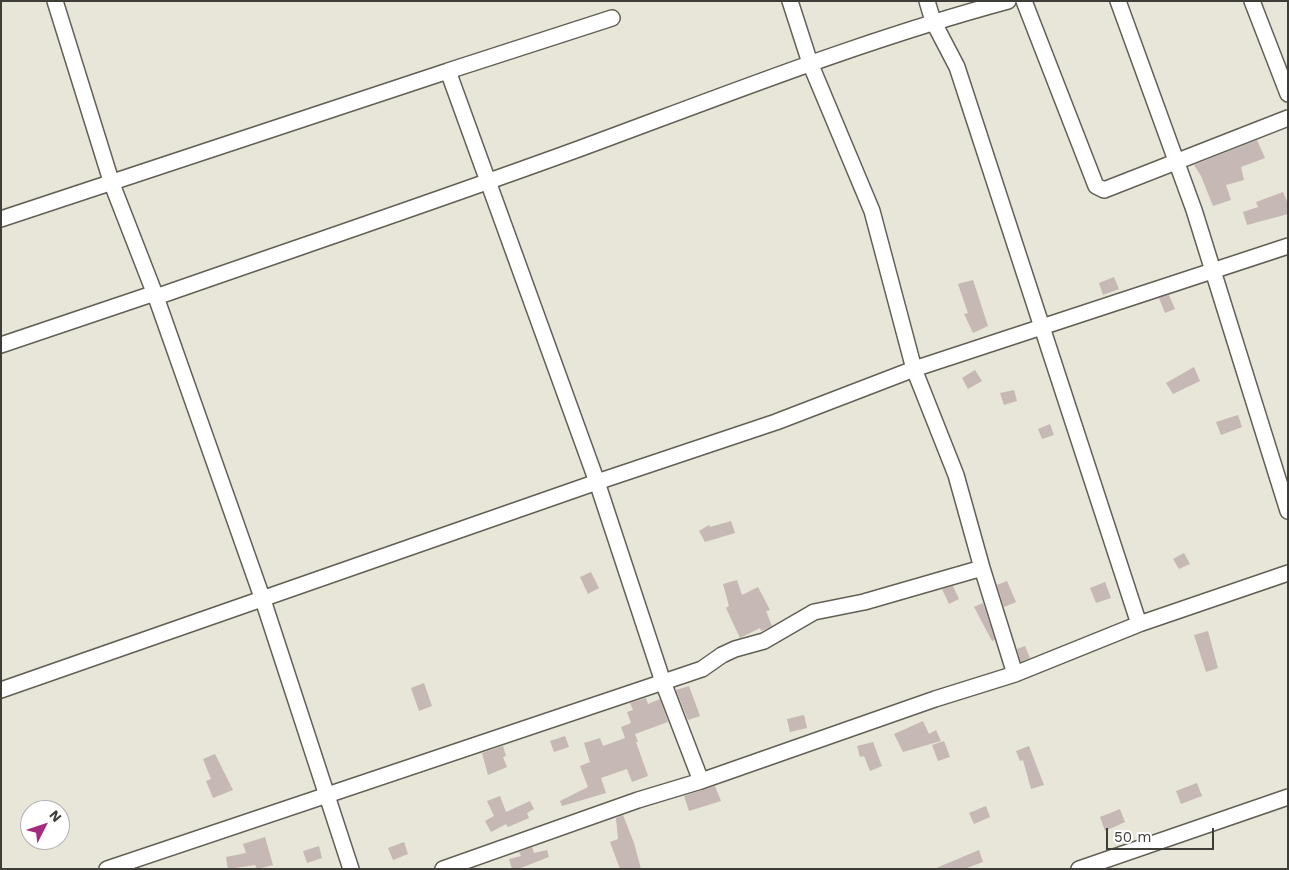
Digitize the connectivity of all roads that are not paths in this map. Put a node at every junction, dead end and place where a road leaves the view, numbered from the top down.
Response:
1 (55, 1) edge
2 (790, 1) edge
3 (927, 1) edge
4 (1008, 1) edge
5 (1024, 1) edge
6 (1118, 1) edge
7 (1252, 1) edge
8 (612, 18) dead end
9 (933, 21) junction
10 (810, 63) junction
11 (448, 70) junction
12 (1288, 94) edge
13 (1288, 118) edge
14 (1177, 160) junction
15 (488, 181) junction
16 (112, 184) junction
17 (1, 219) edge
18 (1288, 246) edge
19 (1212, 270) junction
20 (155, 295) junction
21 (1042, 328) junction
22 (1, 345) edge
23 (914, 369) junction
24 (597, 482) junction
25 (1288, 511) edge
26 (982, 568) junction
27 (1288, 573) edge
28 (263, 600) junction
29 (1139, 624) junction
30 (1015, 674) junction
31 (663, 682) junction
32 (1, 690) edge
33 (701, 781) junction
34 (324, 795) junction
35 (1288, 797) edge
36 (107, 869) edge
37 (350, 869) edge
38 (443, 869) edge
39 (1080, 869) edge

1 - 16 street
2 - 10 street
3 - 9 street
4 - 9 street
5 - 14 street
6 - 14 street
7 - 12 street
8 - 11 street
9 - 10 street
9 - 21 street
10 - 15 street
10 - 23 street
11 - 15 street
11 - 16 street
13 - 14 street
14 - 19 street
15 - 20 street
15 - 24 street
16 - 17 street
16 - 20 street
18 - 19 street
19 - 21 street
19 - 25 street
20 - 22 street
20 - 28 street
21 - 23 street
21 - 29 street
23 - 24 street
23 - 26 street
24 - 28 street
24 - 31 street
26 - 30 street
26 - 31 street
27 - 29 street
28 - 32 street
28 - 34 street
29 - 30 street
30 - 33 street
31 - 33 street
31 - 34 street
33 - 38 street
34 - 36 street
34 - 37 street
35 - 39 street

